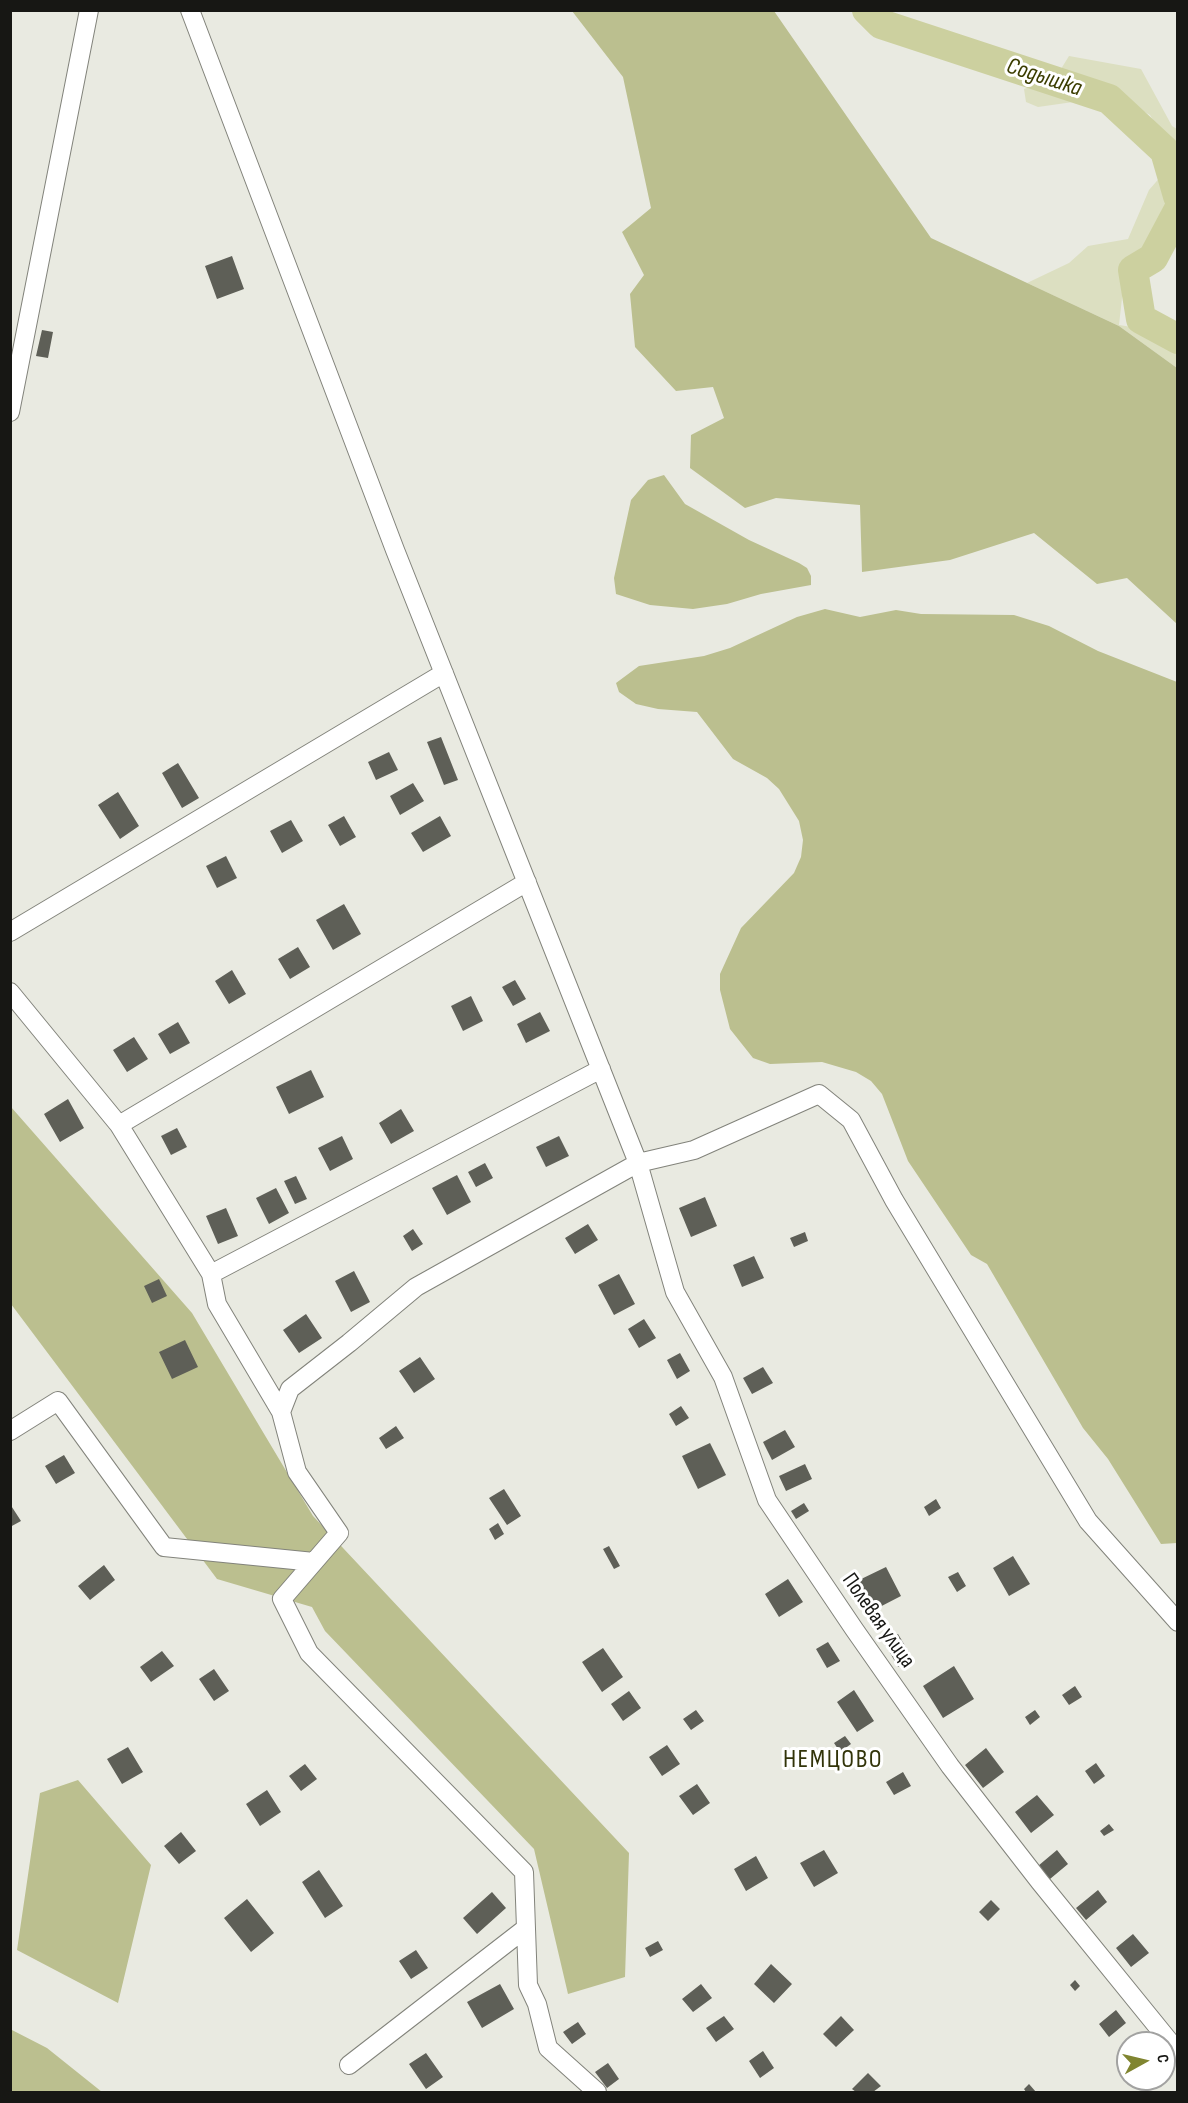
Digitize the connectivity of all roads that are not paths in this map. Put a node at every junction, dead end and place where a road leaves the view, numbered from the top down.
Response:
1 (89, 10) edge
2 (190, 10) edge
3 (10, 412) edge
4 (444, 673) junction
5 (527, 882) junction
6 (10, 932) edge
7 (10, 992) edge
8 (601, 1069) junction
9 (119, 1125) junction
10 (638, 1163) junction
11 (211, 1274) junction
12 (281, 1412) junction
13 (10, 1431) edge
14 (314, 1562) junction
15 (1178, 1622) edge
16 (526, 1928) junction
17 (1178, 2052) edge
18 (349, 2065) dead end
19 (597, 2092) edge

1 - 3 street
2 - 4 street, Полевая улица
4 - 5 street, Полевая улица
4 - 6 street
5 - 8 street, Полевая улица
5 - 9 street
7 - 9 street
8 - 10 street, Полевая улица
8 - 11 street
9 - 11 street
10 - 12 street
10 - 15 street
10 - 17 street, Полевая улица
11 - 12 street
12 - 14 street
13 - 14 street
14 - 16 street
16 - 18 street
16 - 19 street

